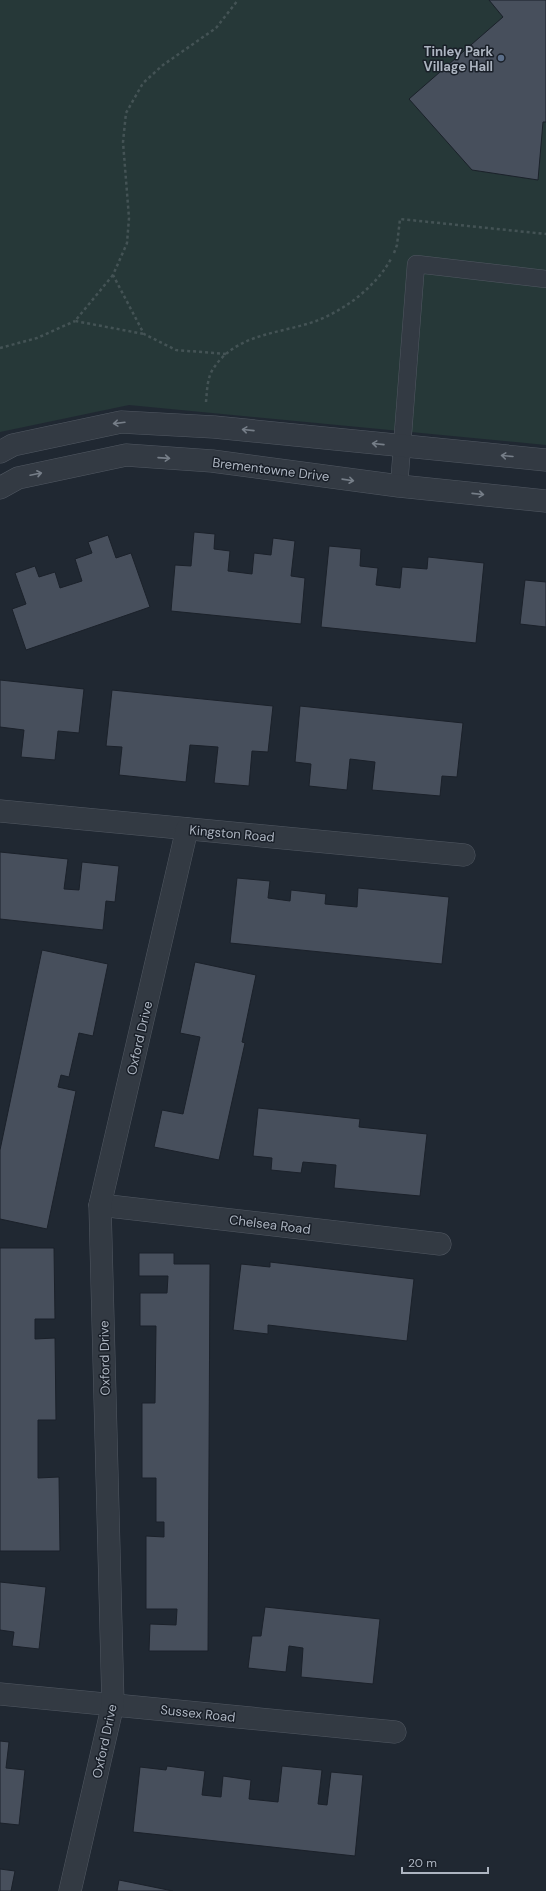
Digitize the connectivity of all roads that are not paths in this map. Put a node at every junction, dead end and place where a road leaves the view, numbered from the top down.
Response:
1 (546, 279) edge
2 (214, 427) junction
3 (401, 446) junction
4 (0, 452) edge
5 (546, 460) edge
6 (212, 461) junction
7 (398, 486) junction
8 (0, 488) edge
9 (546, 501) edge
10 (0, 811) edge
11 (187, 829) junction
12 (464, 856) dead end
13 (100, 1205) junction
14 (440, 1244) dead end
15 (0, 1694) edge
16 (113, 1704) junction
17 (395, 1732) dead end
18 (70, 1891) edge

1 - 3 lane
3 -> 2 street
2 -> 4 street
2 - 6 street
5 -> 3 street
3 - 7 lane
6 -> 7 street, Brementowne Drive
8 -> 6 street, Brementowne Drive
7 -> 9 street, Brementowne Drive
10 - 11 street, Kingston Road
11 - 12 street, Kingston Road
11 - 13 street, Oxford Drive
13 - 14 street, Chelsea Road
13 - 16 street, Oxford Drive
15 - 16 street, Sussex Road
16 - 17 street, Sussex Road
16 - 18 street, Oxford Drive

